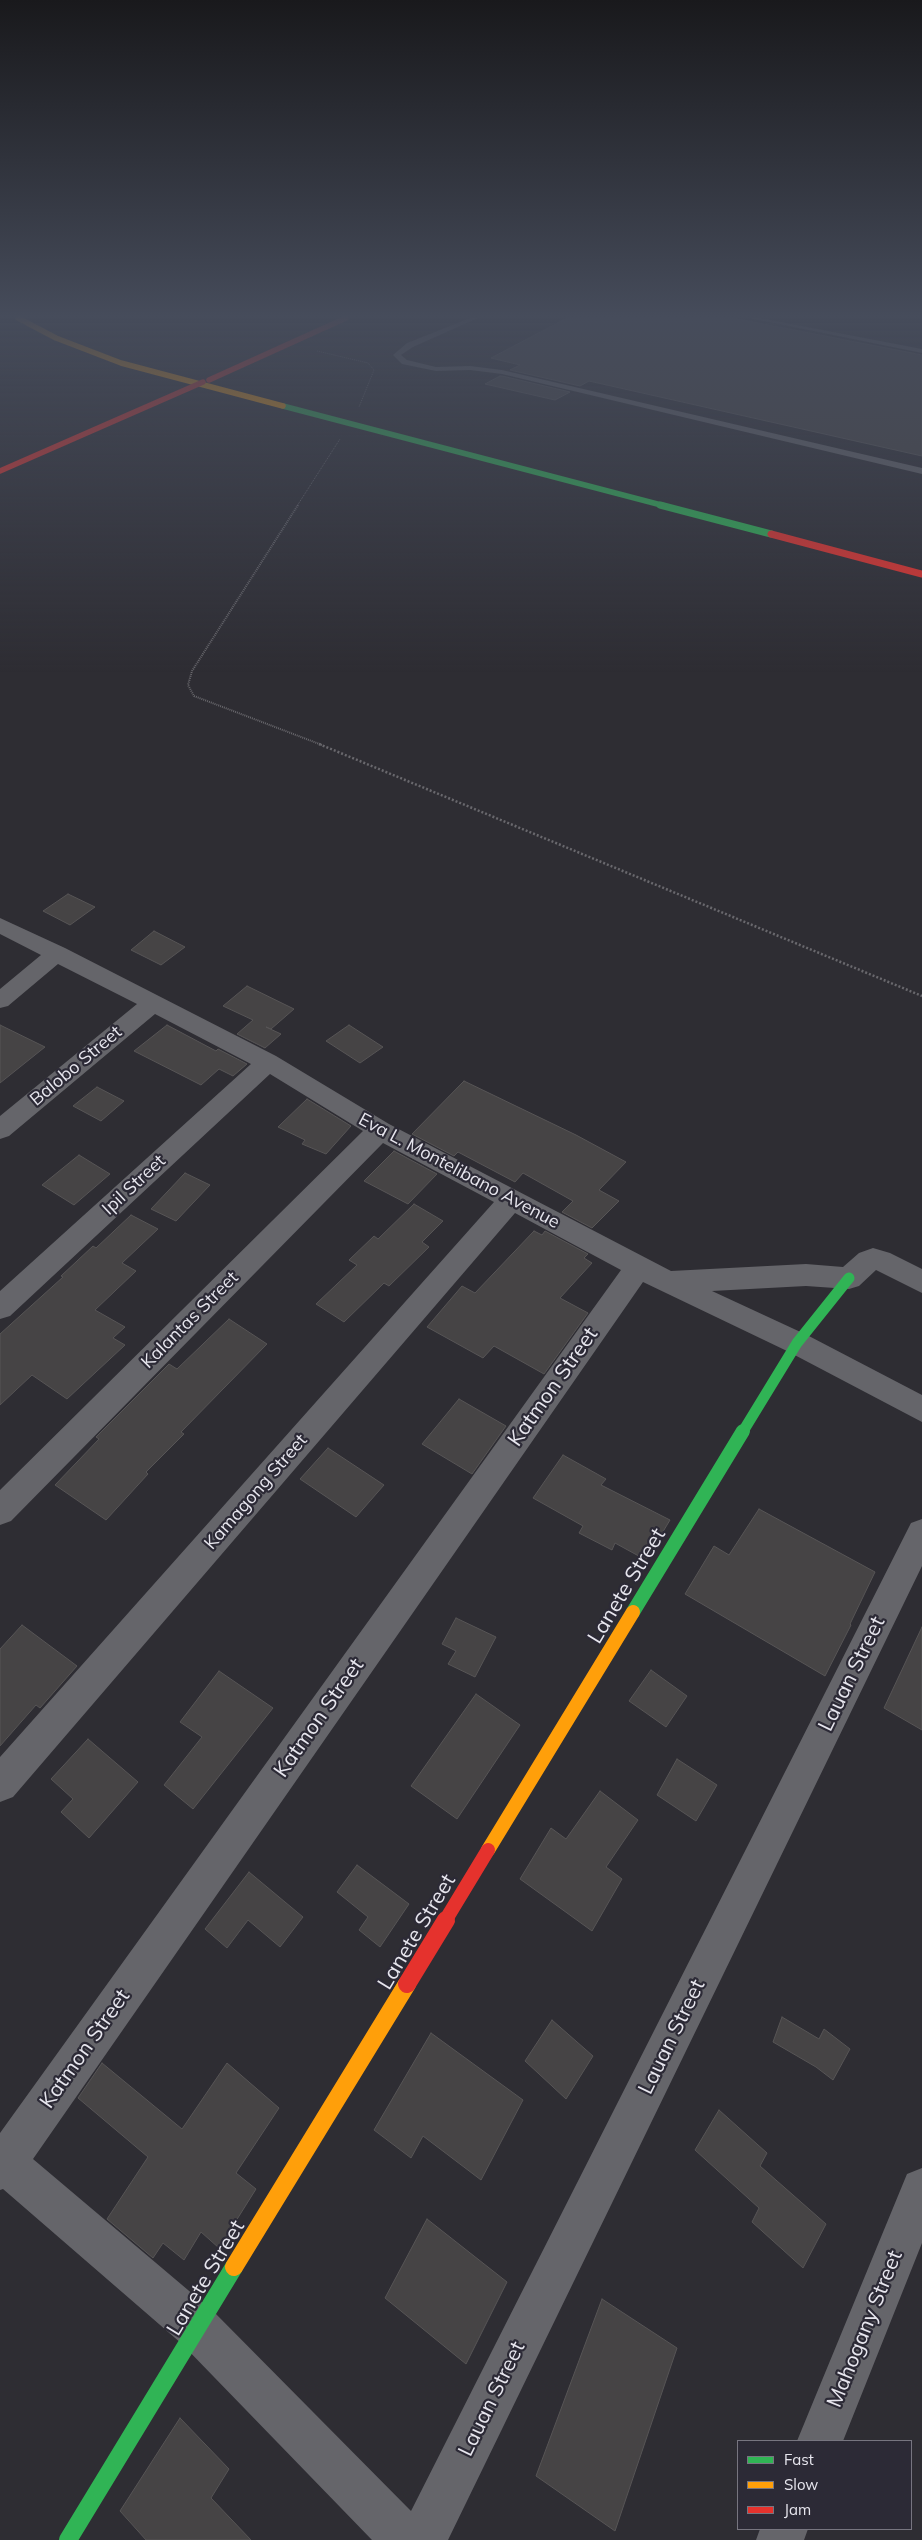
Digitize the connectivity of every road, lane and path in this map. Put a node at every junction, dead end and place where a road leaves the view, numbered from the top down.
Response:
1 (79, 437) edge
2 (341, 437) edge
3 (413, 437) edge
4 (417, 437) edge
5 (776, 437) edge
6 (0, 471) edge
7 (922, 471) edge
8 (922, 564) edge
9 (922, 574) edge
10 (0, 925) edge
11 (56, 952) junction
12 (922, 996) edge
13 (0, 1001) edge
14 (153, 1003) junction
15 (268, 1062) junction
16 (0, 1130) edge
17 (380, 1130) junction
18 (511, 1200) junction
19 (652, 1275) junction
20 (848, 1278) junction
21 (922, 1282) edge
22 (0, 1308) edge
23 (797, 1342) junction
24 (922, 1409) edge
25 (0, 1511) edge
26 (922, 1534) edge
27 (0, 1784) edge
28 (1, 2164) edge
29 (922, 2189) edge
30 (198, 2328) junction
31 (820, 2440) edge
32 (68, 2540) edge
33 (406, 2540) edge
34 (422, 2540) edge

1 - 6 main road
2 - 12 path
3 - 9 main road
4 - 8 main road
5 - 7 lane
10 - 11 street, Eva L. Montelibano Avenue
11 - 13 street
11 - 14 street, Eva L. Montelibano Avenue
14 - 15 street, Eva L. Montelibano Avenue
14 - 16 street, Balobo Street
15 - 17 street, Eva L. Montelibano Avenue
15 - 22 street, Ipil Street
17 - 18 street, Eva L. Montelibano Avenue
17 - 25 street, Kalantas Street
18 - 19 street, Eva L. Montelibano Avenue
18 - 27 street, Kamagong Street
19 - 20 street
19 - 23 street, Eva L. Montelibano Avenue
19 - 28 street, Katmon Street
20 - 21 street
20 - 23 main road, Lanete Street
23 - 24 street, Eva L. Montelibano Avenue
23 - 30 main road, Lanete Street
26 - 34 street, Lauan Street
28 - 30 street
29 - 31 street, Mahogany Street
30 - 32 main road, Lanete Street
30 - 33 street

